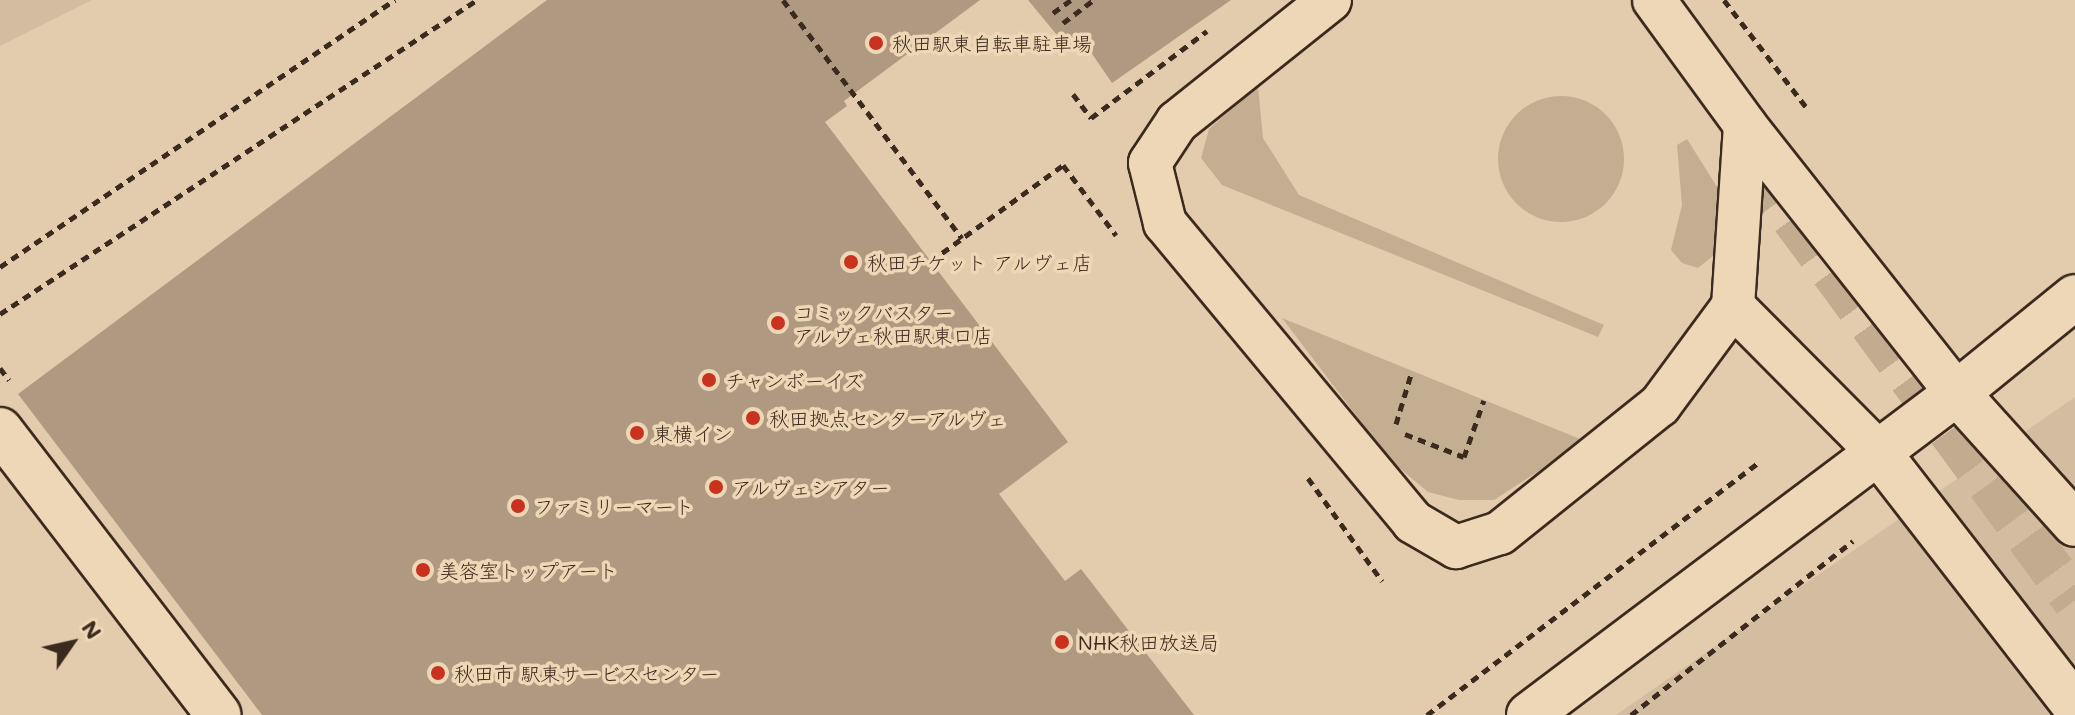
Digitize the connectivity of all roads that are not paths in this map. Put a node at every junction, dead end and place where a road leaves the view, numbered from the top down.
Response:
1 (1330, 0) edge
2 (1654, 0) edge
3 (1745, 125) junction
4 (2075, 297) edge
5 (1733, 306) junction
6 (1957, 393) junction
7 (0, 430) edge
8 (1878, 452) junction
9 (2075, 524) edge
10 (2075, 706) edge
11 (219, 715) edge
12 (1529, 715) edge

1 - 5 street
2 - 3 street
3 - 5 street
3 - 6 street
4 - 6 street
5 - 8 street
6 - 8 street
6 - 9 street
7 - 11 street
8 - 10 street
8 - 12 street

